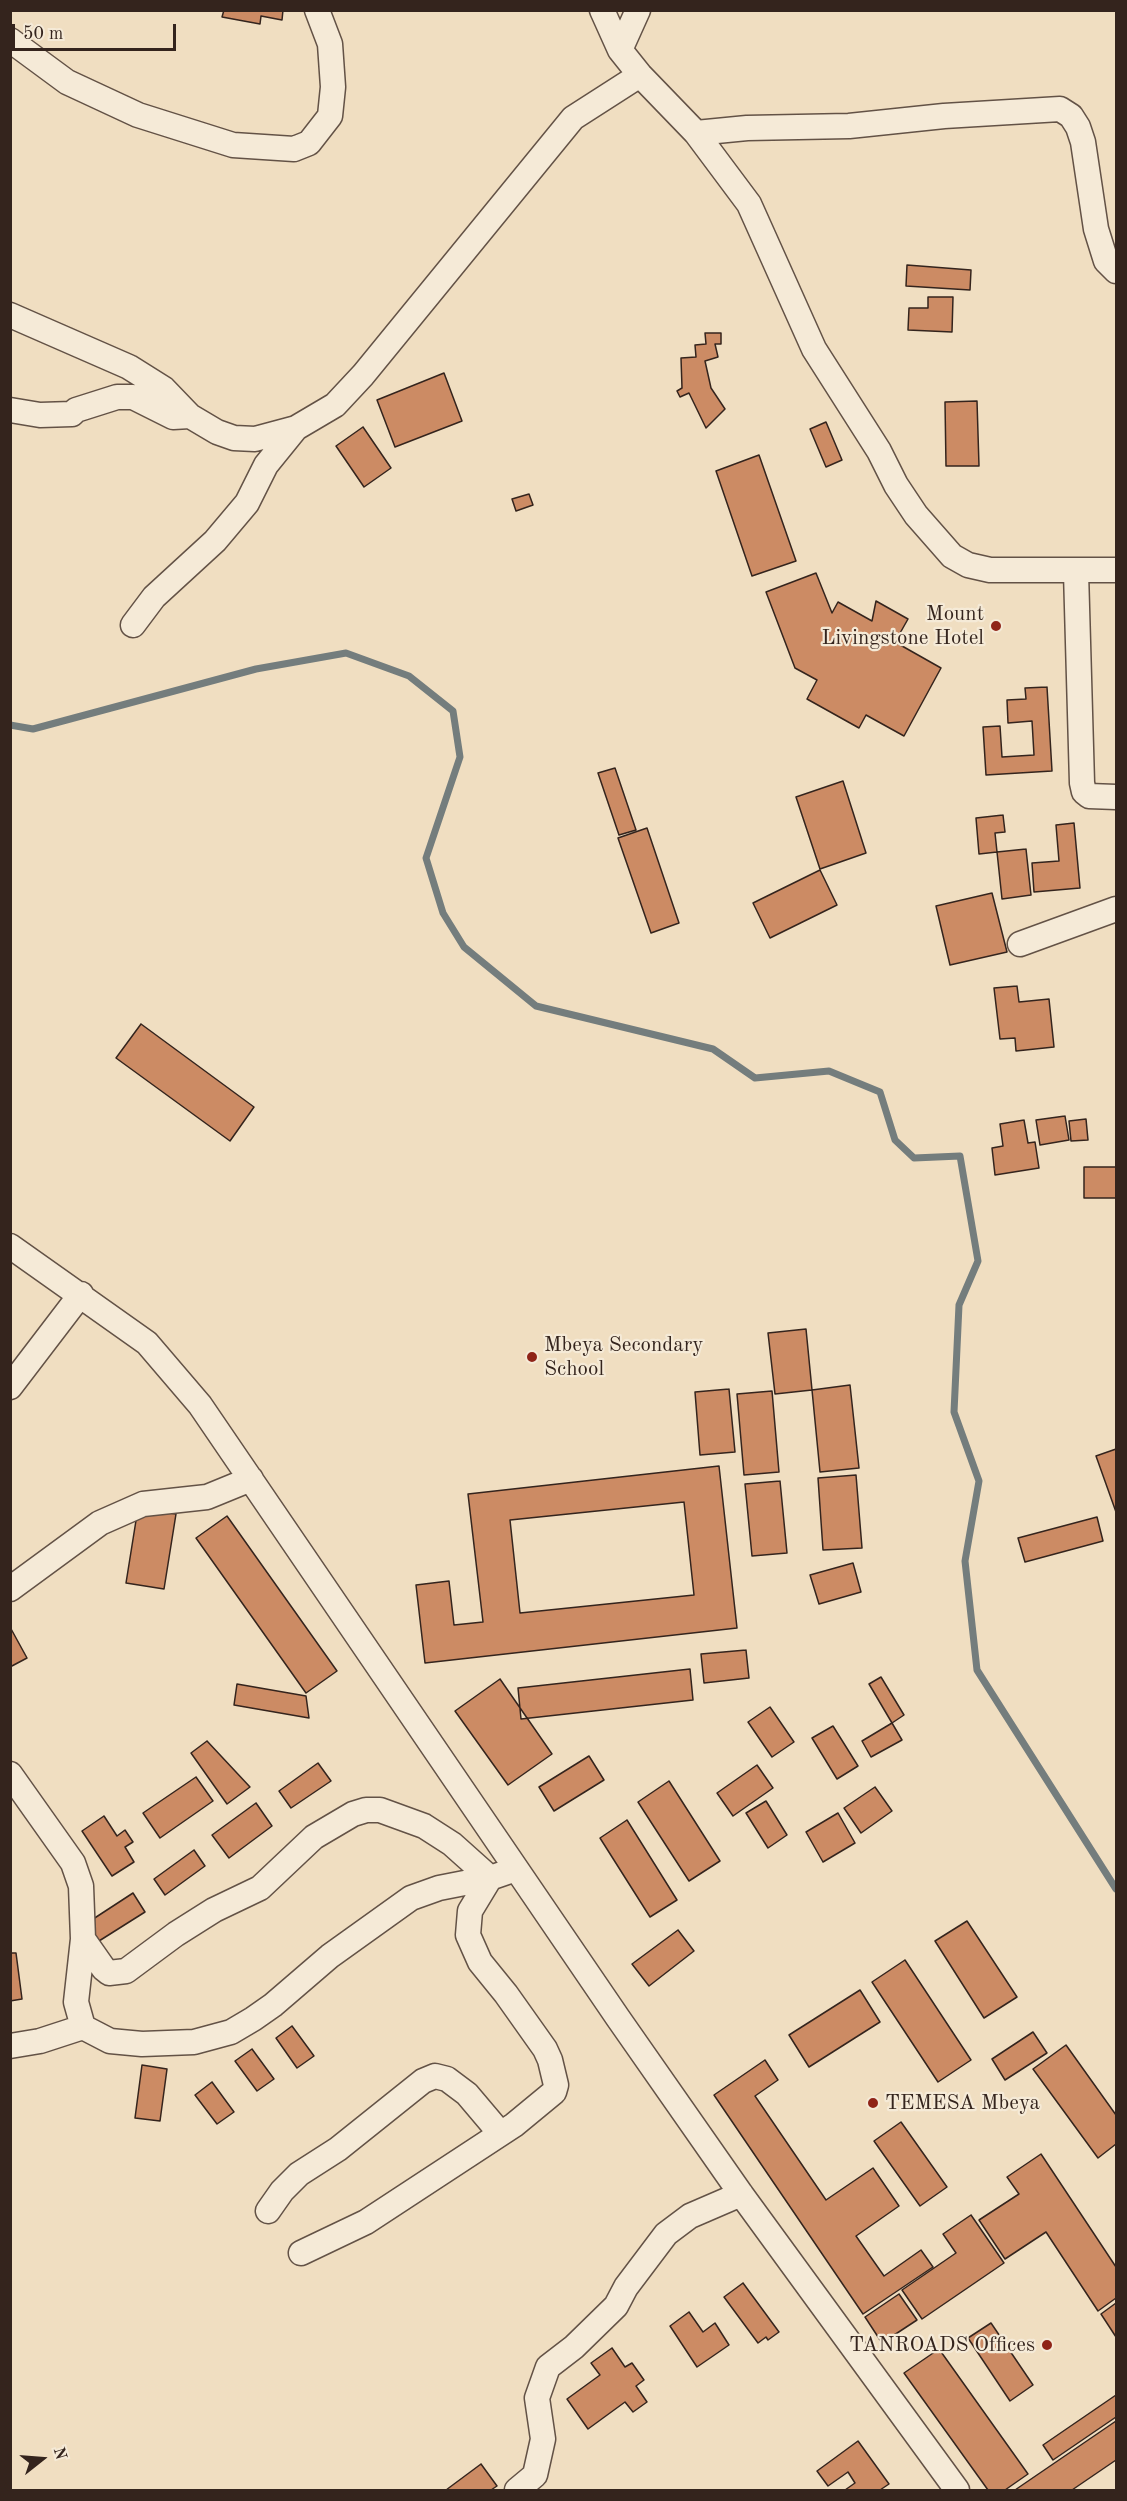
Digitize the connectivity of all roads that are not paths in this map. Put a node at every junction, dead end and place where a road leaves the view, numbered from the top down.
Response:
1 (317, 10) edge
2 (602, 10) edge
3 (638, 10) edge
4 (10, 40) edge
5 (620, 50) junction
6 (640, 75) junction
7 (696, 133) junction
8 (1116, 271) edge
9 (10, 315) edge
10 (10, 410) edge
11 (190, 416) junction
12 (296, 428) junction
13 (1116, 570) edge
14 (1076, 572) junction
15 (133, 625) dead end
16 (1116, 797) edge
17 (1116, 909) edge
18 (1020, 944) dead end
19 (10, 1245) edge
20 (81, 1294) junction
21 (10, 1387) edge
22 (251, 1479) junction
23 (10, 1589) edge
24 (10, 1774) edge
25 (516, 1869) junction
26 (490, 1878) junction
27 (83, 1939) junction
28 (83, 2027) junction
29 (10, 2046) edge
30 (500, 2133) junction
31 (741, 2194) junction
32 (268, 2211) dead end
33 (301, 2253) dead end
34 (517, 2490) edge
35 (957, 2490) edge

1 - 4 street
2 - 5 street
3 - 5 street
5 - 6 street
6 - 7 street
6 - 12 street
7 - 8 street
7 - 14 street
9 - 11 street
10 - 11 street
11 - 12 street
12 - 15 street
13 - 14 street
14 - 16 street
17 - 18 street
19 - 20 street
20 - 21 street
20 - 22 street
22 - 23 street
22 - 25 street
24 - 27 street
25 - 26 street
25 - 31 street
26 - 27 street
26 - 28 street
26 - 30 street
27 - 28 street
28 - 29 street
30 - 32 street
30 - 33 street
31 - 34 street
31 - 35 street

